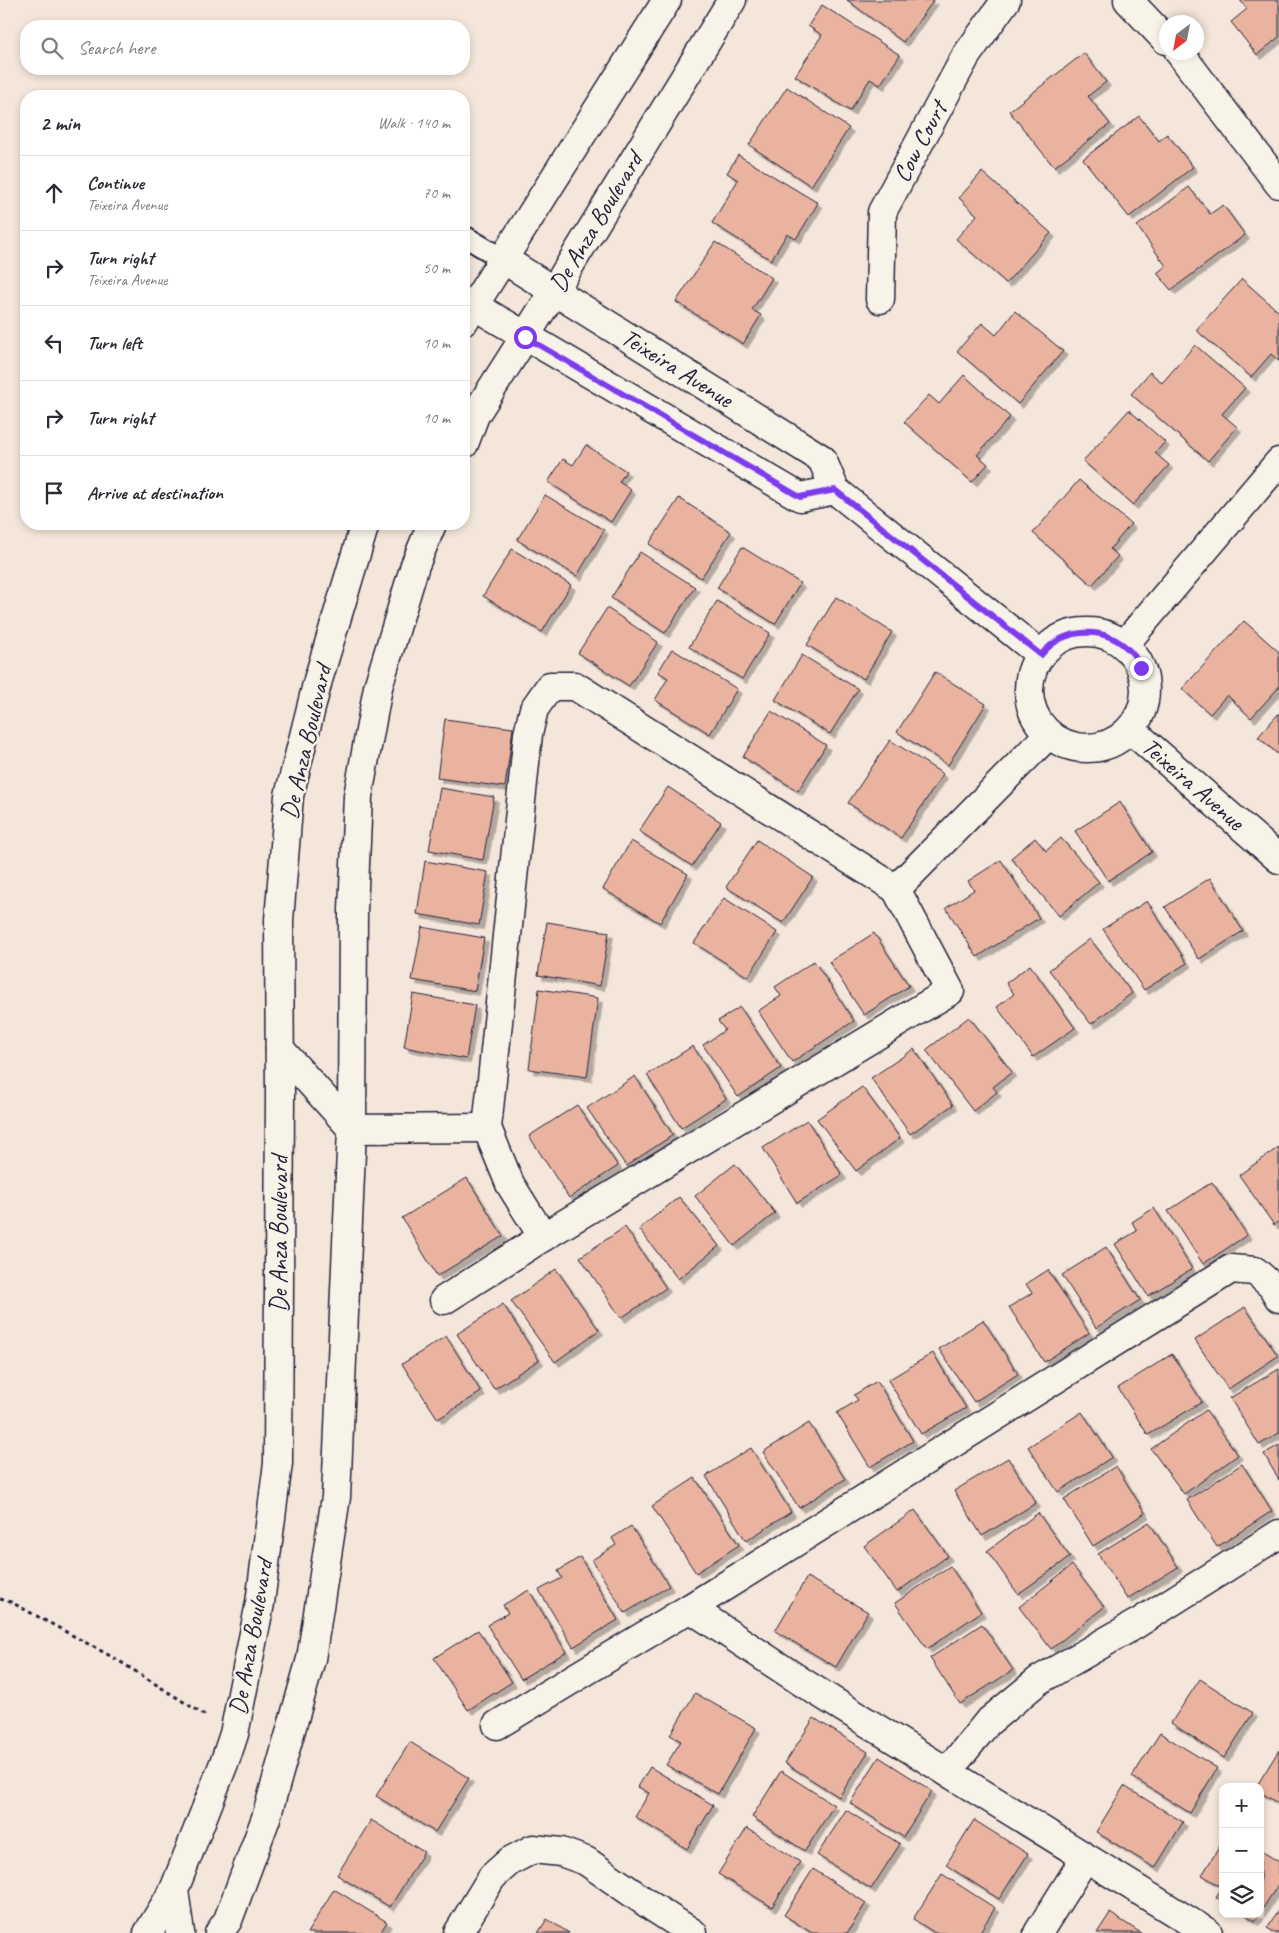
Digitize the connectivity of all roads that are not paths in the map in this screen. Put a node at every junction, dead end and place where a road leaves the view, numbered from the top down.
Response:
1 (666, 0) edge
2 (732, 0) edge
3 (1006, 0) edge
4 (1128, 0) edge
5 (1159, 33) edge
6 (1184, 60) edge
7 (1279, 184) edge
8 (470, 239) edge
9 (504, 259) junction
10 (554, 292) junction
11 (880, 299) dead end
12 (470, 305) edge
13 (470, 310) edge
14 (525, 337) junction
15 (470, 429) edge
16 (1279, 462) edge
17 (835, 490) junction
18 (364, 530) edge
19 (430, 530) edge
20 (1124, 646) junction
21 (1041, 655) junction
22 (1130, 729) junction
23 (1049, 734) junction
24 (1279, 858) edge
25 (896, 889) junction
26 (280, 1049) junction
27 (486, 1128) junction
28 (352, 1129) junction
29 (544, 1237) junction
30 (1279, 1298) edge
31 (444, 1300) dead end
32 (1279, 1534) edge
33 (690, 1608) junction
34 (497, 1725) dead end
35 (947, 1772) junction
36 (1085, 1858) junction
37 (174, 1890) junction
38 (148, 1933) edge
39 (180, 1933) edge
40 (219, 1933) edge
41 (458, 1933) edge
42 (693, 1933) edge
43 (1038, 1933) edge
44 (1208, 1933) edge

1 - 9 street
2 - 10 street, De Anza Boulevard
3 - 11 street, Cow Court
4 - 5 street
6 - 7 street
8 - 9 lane
9 - 10 street, Teixeira Avenue
9 - 12 street
10 - 14 street, De Anza Boulevard
10 - 17 street, Teixeira Avenue
13 - 14 street, Teixeira Avenue
14 - 15 street, De Anza Boulevard
14 - 17 street, Teixeira Avenue
16 - 20 street
17 - 21 street, Teixeira Avenue
18 - 26 street, De Anza Boulevard
19 - 28 street
20 - 21 street
20 - 22 street
21 - 23 street
22 - 23 street
22 - 24 street, Teixeira Avenue
23 - 25 street
25 - 27 street
25 - 29 street
26 - 28 street
26 - 37 street, De Anza Boulevard
27 - 28 street
27 - 29 street
28 - 40 street
29 - 31 street
30 - 33 street
32 - 35 street
33 - 34 street
33 - 35 street
35 - 36 street
36 - 43 street
36 - 44 street
37 - 38 street, De Anza Boulevard
37 - 39 street
41 - 42 street

